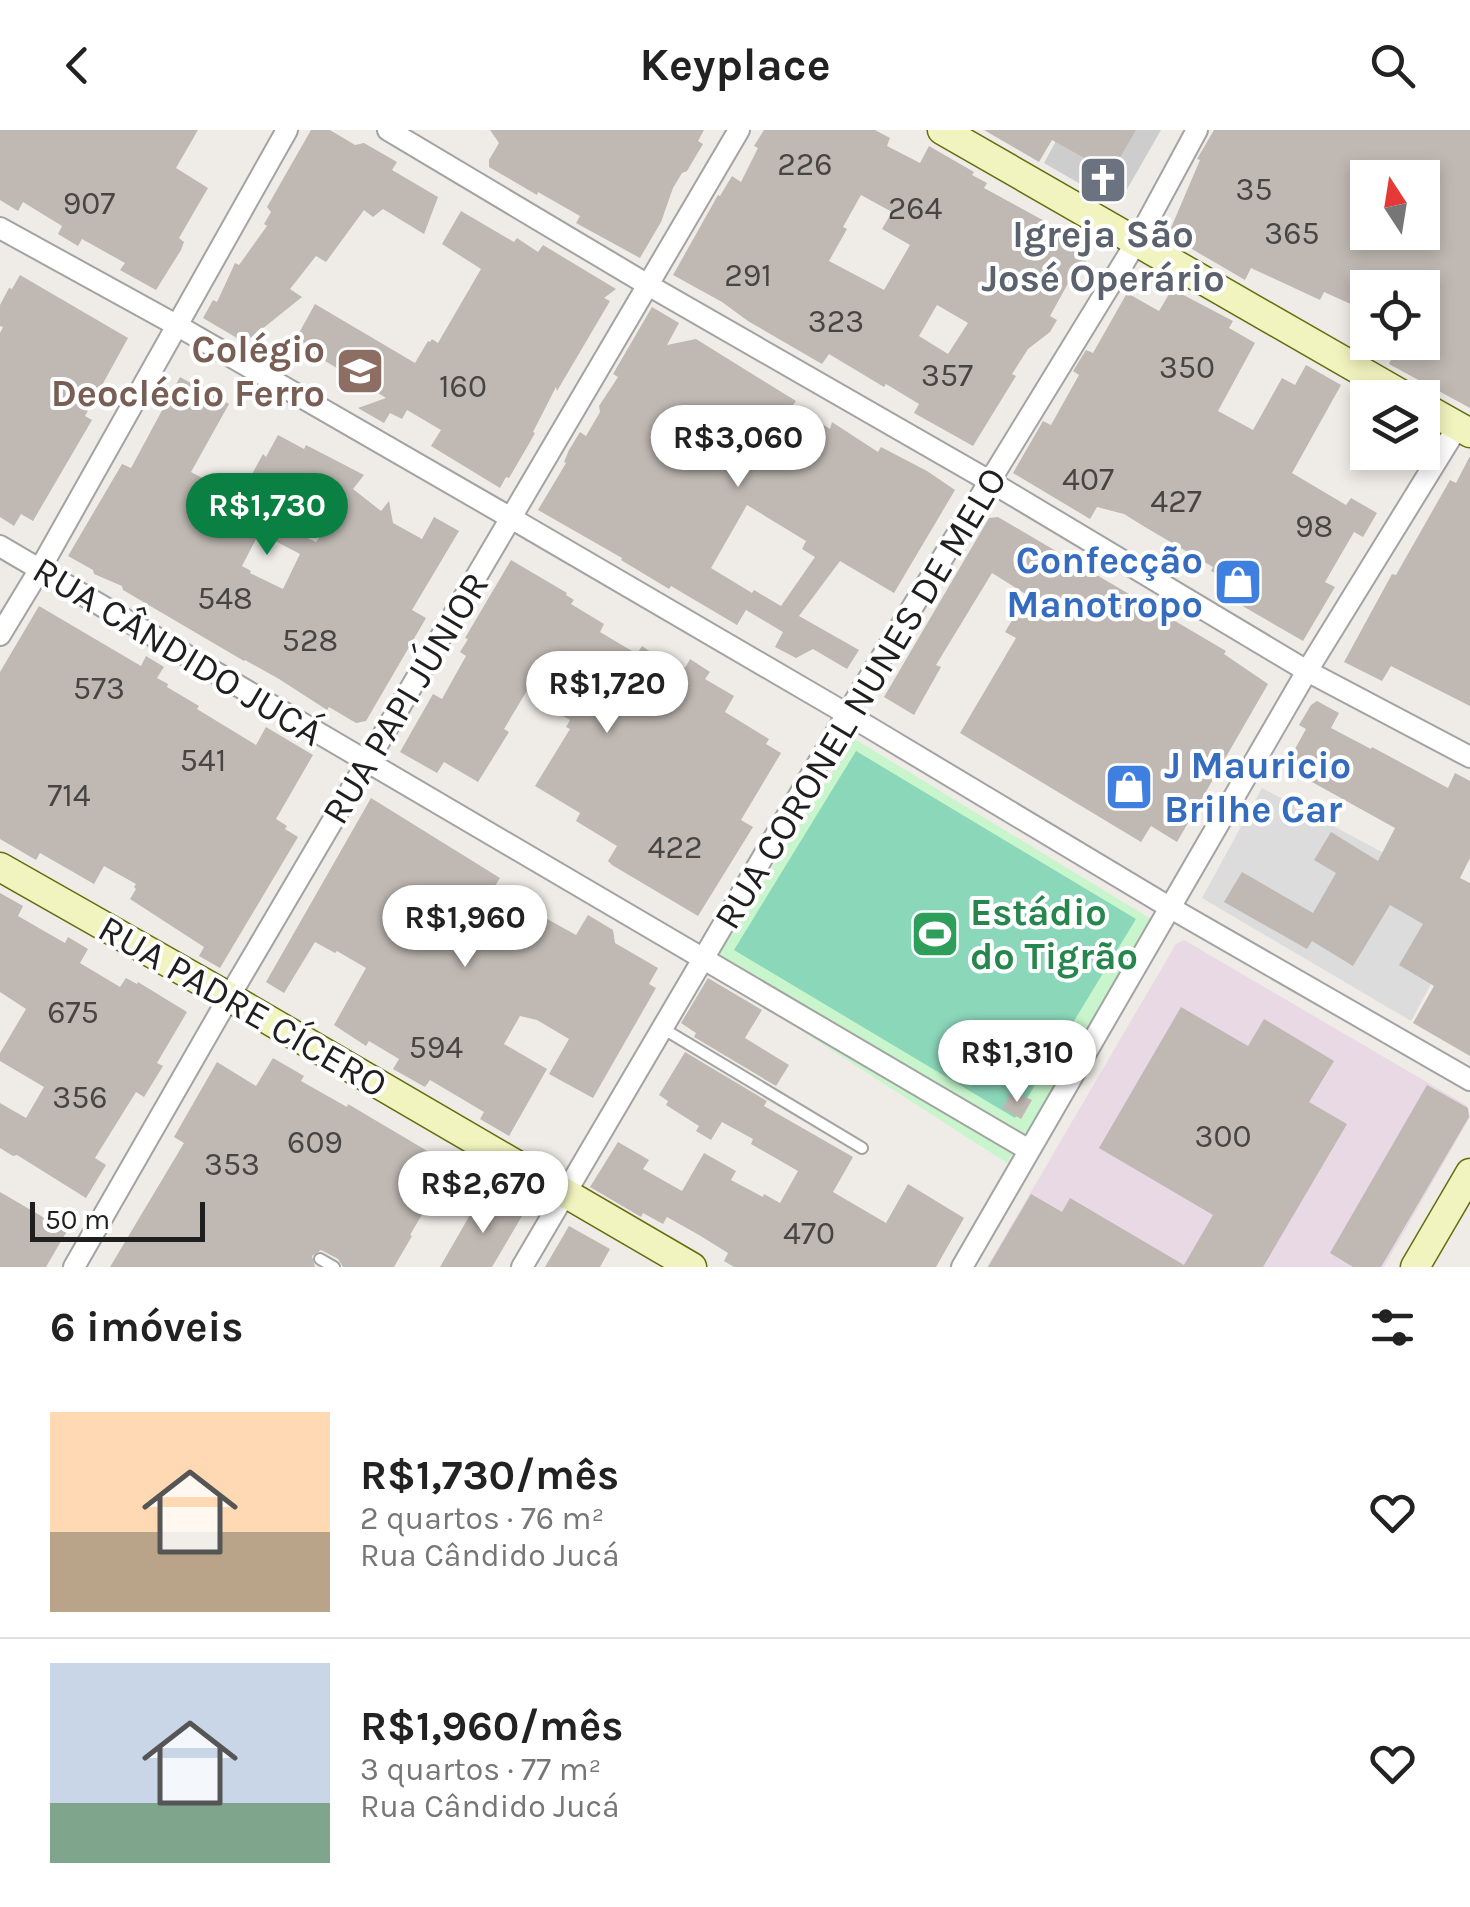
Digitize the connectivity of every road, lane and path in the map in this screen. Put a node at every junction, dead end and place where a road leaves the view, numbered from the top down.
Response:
1 (286, 130) edge
2 (388, 130) edge
3 (739, 130) edge
4 (942, 130) edge
5 (1197, 130) edge
6 (0, 228) edge
7 (1137, 241) junction
8 (648, 285) junction
9 (178, 326) junction
10 (1377, 380) edge
11 (1440, 416) edge
12 (1464, 430) edge
13 (990, 482) junction
14 (511, 518) junction
15 (0, 546) edge
16 (40, 569) junction
17 (0, 634) edge
18 (1307, 672) junction
19 (846, 714) junction
20 (1470, 757) edge
21 (366, 762) junction
22 (0, 867) edge
23 (1169, 907) junction
24 (703, 958) junction
25 (228, 997) junction
26 (661, 1028) junction
27 (1470, 1080) edge
28 (862, 1148) dead end
29 (1029, 1150) junction
30 (1470, 1173) edge
31 (566, 1193) junction
32 (320, 1258) dead end
33 (74, 1267) edge
34 (334, 1267) edge
35 (522, 1267) edge
36 (692, 1267) edge
37 (962, 1267) edge
38 (1415, 1267) edge

1 - 9 street
2 - 8 street
3 - 8 street, RUA PAPI JÚNIOR
4 - 7 street
5 - 7 street, RUA CORONEL NUNES DE MELO
6 - 9 street
7 - 10 street
7 - 13 street, RUA CORONEL NUNES DE MELO
8 - 13 street
8 - 14 street, RUA PAPI JÚNIOR
9 - 14 street
9 - 16 street
11 - 12 street
12 - 18 street
13 - 18 street
13 - 19 street, RUA CORONEL NUNES DE MELO
14 - 19 street
14 - 21 street, RUA PAPI JÚNIOR
15 - 16 street, RUA CÂNDIDO JUCÁ
16 - 17 street
16 - 21 street, RUA CÂNDIDO JUCÁ
18 - 20 street
18 - 23 street
19 - 23 street
19 - 24 street, RUA CORONEL NUNES DE MELO
21 - 24 street, RUA CÂNDIDO JUCÁ
21 - 25 street, RUA PAPI JÚNIOR
22 - 25 street, RUA PADRE CÍCERO
23 - 27 street
23 - 29 street
24 - 26 street, RUA CORONEL NUNES DE MELO
24 - 29 street, RUA CÂNDIDO JUCÁ
25 - 31 street, RUA PADRE CÍCERO
25 - 33 street, RUA PAPI JÚNIOR
26 - 28 lane
26 - 31 street, RUA CORONEL NUNES DE MELO
29 - 37 street
30 - 38 street
31 - 35 street, RUA CORONEL NUNES DE MELO
31 - 36 street, RUA PADRE CÍCERO
32 - 34 lane

